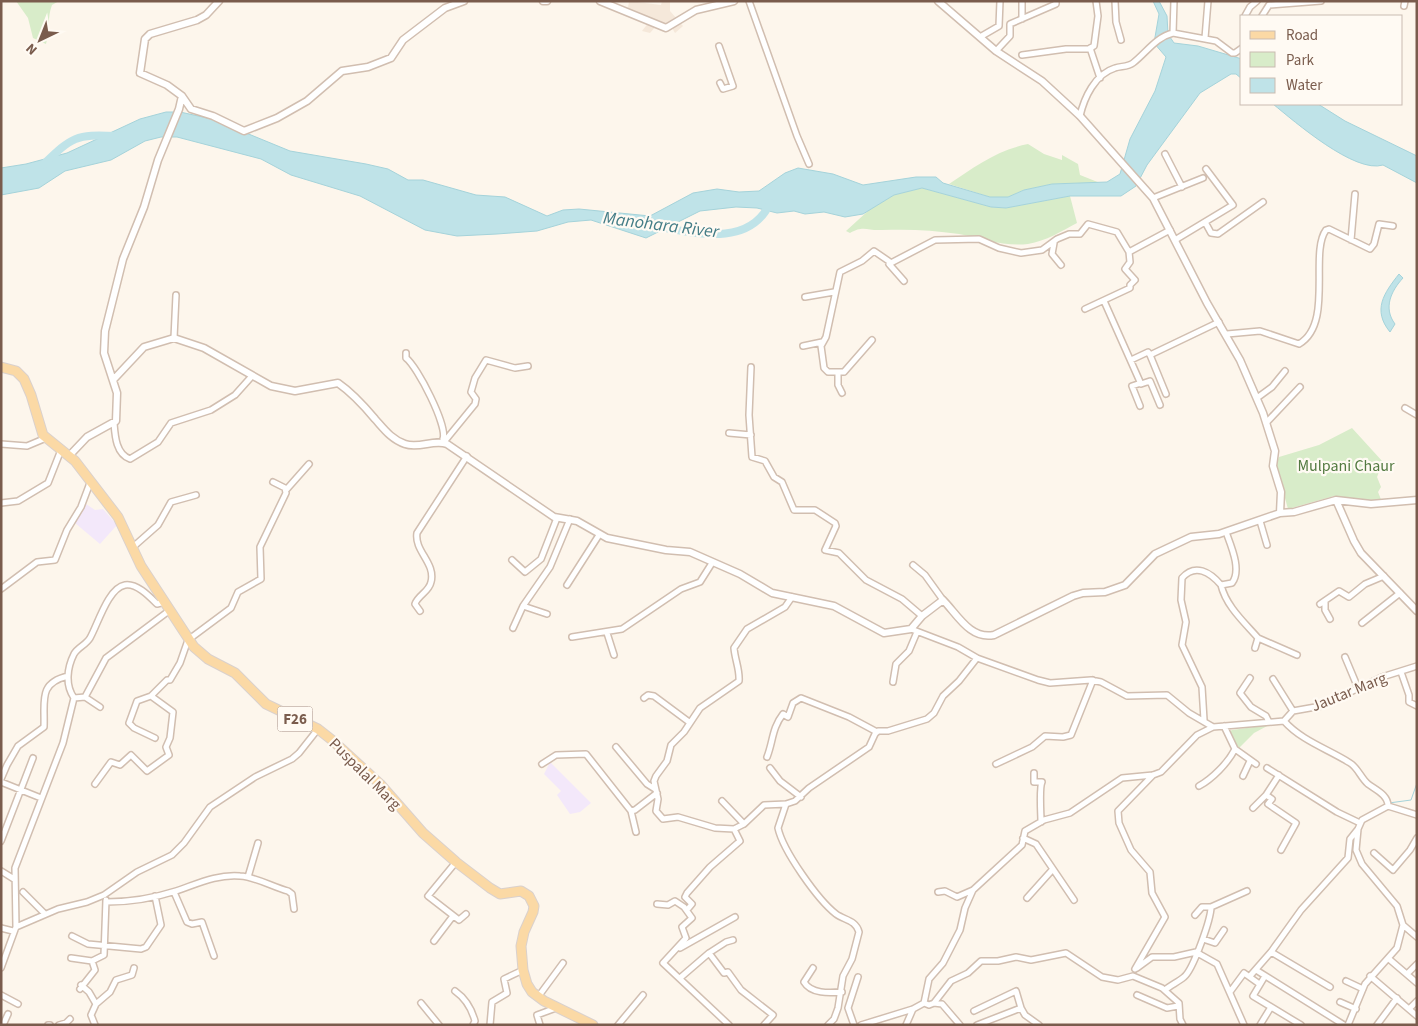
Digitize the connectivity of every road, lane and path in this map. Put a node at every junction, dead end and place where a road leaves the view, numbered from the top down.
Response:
1 (219, 1) edge
2 (464, 1) edge
3 (600, 1) edge
4 (734, 1) edge
5 (749, 1) edge
6 (938, 1) edge
7 (1000, 1) edge
8 (1022, 1) edge
9 (1056, 1) edge
10 (1096, 1) edge
11 (1115, 1) edge
12 (1174, 1) edge
13 (1208, 1) edge
14 (1257, 1) edge
15 (1321, 1) edge
16 (1246, 15) edge
17 (1263, 15) edge
18 (1022, 19) junction
19 (1010, 24) junction
20 (999, 26) junction
21 (1172, 33) junction
22 (980, 37) junction
23 (1205, 38) junction
24 (1121, 40) dead end
25 (719, 46) dead end
26 (1091, 49) junction
27 (1240, 50) edge
28 (996, 52) junction
29 (1022, 55) dead end
30 (1100, 78) junction
31 (720, 82) dead end
32 (182, 96) junction
33 (1080, 116) junction
34 (1164, 154) dead end
35 (810, 164) dead end
36 (1206, 169) dead end
37 (1204, 178) dead end
38 (1182, 187) junction
39 (1355, 194) dead end
40 (1153, 198) junction
41 (1264, 202) dead end
42 (1205, 222) junction
43 (1393, 226) dead end
44 (1170, 230) junction
45 (1176, 240) junction
46 (1352, 240) junction
47 (1054, 242) junction
48 (1129, 252) junction
49 (890, 262) junction
50 (1061, 265) dead end
51 (904, 281) dead end
52 (834, 292) junction
53 (176, 295) dead end
54 (805, 298) dead end
55 (1104, 302) junction
56 (1085, 309) dead end
57 (1219, 322) junction
58 (1227, 334) junction
59 (174, 338) junction
60 (872, 340) dead end
61 (822, 342) junction
62 (803, 346) dead end
63 (406, 353) dead end
64 (1150, 355) junction
65 (1131, 360) junction
66 (528, 366) dead end
67 (1, 367) edge
68 (751, 367) dead end
69 (1285, 371) dead end
70 (838, 373) junction
71 (252, 376) junction
72 (114, 380) junction
73 (1141, 383) junction
74 (1300, 388) dead end
75 (842, 393) dead end
76 (1166, 394) dead end
77 (1257, 398) junction
78 (1160, 405) dead end
79 (1140, 406) dead end
80 (1405, 408) dead end
81 (1417, 414) edge
82 (1267, 422) junction
83 (114, 423) junction
84 (729, 433) dead end
85 (751, 435) junction
86 (46, 438) junction
87 (443, 442) junction
88 (1, 444) edge
89 (61, 450) junction
90 (467, 455) junction
91 (70, 456) junction
92 (309, 464) dead end
93 (273, 482) dead end
94 (90, 483) junction
95 (286, 490) junction
96 (196, 495) dead end
97 (1336, 500) junction
98 (1417, 500) edge
99 (1, 503) edge
100 (1280, 514) junction
101 (557, 518) junction
102 (570, 519) junction
103 (1260, 521) junction
104 (1226, 532) junction
105 (599, 535) junction
106 (1266, 545) dead end
107 (133, 547) junction
108 (512, 560) dead end
109 (712, 563) junction
110 (913, 565) dead end
111 (1384, 576) junction
112 (568, 585) dead end
113 (1221, 585) junction
114 (1, 589) edge
115 (1400, 593) junction
116 (792, 597) junction
117 (943, 600) junction
118 (167, 606) junction
119 (523, 606) junction
120 (1417, 611) edge
121 (420, 612) dead end
122 (547, 614) dead end
123 (922, 616) junction
124 (1330, 620) dead end
125 (1362, 623) dead end
126 (513, 628) dead end
127 (914, 631) junction
128 (607, 633) junction
129 (572, 637) dead end
130 (1258, 638) junction
131 (188, 640) junction
132 (1255, 648) dead end
133 (1297, 655) dead end
134 (614, 656) dead end
135 (1345, 657) dead end
136 (977, 658) junction
137 (1417, 666) edge
138 (1401, 672) junction
139 (68, 676) junction
140 (1250, 678) dead end
141 (1273, 679) dead end
142 (1093, 680) junction
143 (893, 682) dead end
144 (1358, 688) junction
145 (151, 696) junction
146 (85, 697) junction
147 (74, 698) junction
148 (644, 698) dead end
149 (1417, 706) edge
150 (100, 707) dead end
151 (1293, 711) junction
152 (1204, 720) junction
153 (1284, 721) junction
154 (689, 722) junction
155 (1269, 722) junction
156 (1224, 726) junction
157 (1213, 727) junction
158 (318, 729) junction
159 (877, 732) junction
160 (156, 738) dead end
161 (616, 747) dead end
162 (1234, 749) junction
163 (767, 757) dead end
164 (33, 758) dead end
165 (1250, 761) junction
166 (542, 764) dead end
167 (996, 764) dead end
168 (1256, 764) dead end
169 (770, 768) dead end
170 (1267, 768) dead end
171 (1034, 773) dead end
172 (1279, 775) junction
173 (1153, 776) junction
174 (1244, 776) dead end
175 (1, 781) edge
176 (95, 784) dead end
177 (1199, 786) dead end
178 (20, 790) junction
179 (656, 791) junction
180 (1266, 795) junction
181 (801, 796) junction
182 (42, 798) junction
183 (722, 801) dead end
184 (786, 804) junction
185 (1388, 806) junction
186 (1253, 808) dead end
187 (631, 811) junction
188 (1417, 815) edge
189 (1041, 822) junction
190 (744, 824) junction
191 (1359, 826) junction
192 (734, 829) junction
193 (636, 832) dead end
194 (1023, 838) junction
195 (1417, 838) edge
196 (1, 841) edge
197 (258, 843) dead end
198 (1281, 850) dead end
199 (1374, 853) dead end
200 (456, 862) junction
201 (1053, 869) junction
202 (1, 872) edge
203 (248, 877) junction
204 (14, 879) junction
205 (973, 890) junction
206 (1247, 891) dead end
207 (23, 892) dead end
208 (174, 892) junction
209 (938, 892) dead end
210 (104, 894) junction
211 (155, 896) junction
212 (1027, 898) dead end
213 (1074, 900) dead end
214 (107, 902) junction
215 (657, 904) dead end
216 (1211, 907) junction
217 (294, 909) dead end
218 (686, 910) junction
219 (45, 914) junction
220 (466, 914) dead end
221 (1196, 915) dead end
222 (453, 916) junction
223 (735, 916) dead end
224 (1403, 925) junction
225 (1, 928) edge
226 (15, 929) junction
227 (1224, 930) dead end
228 (72, 936) dead end
229 (1417, 937) edge
230 (1203, 939) junction
231 (434, 940) dead end
232 (733, 940) dead end
233 (103, 945) junction
234 (675, 951) junction
235 (1196, 952) junction
236 (1271, 952) junction
237 (709, 953) junction
238 (214, 956) dead end
239 (70, 958) dead end
240 (1390, 959) junction
241 (92, 961) junction
242 (563, 963) dead end
243 (1417, 964) edge
244 (1, 968) edge
245 (134, 968) dead end
246 (813, 968) dead end
247 (1135, 969) junction
248 (523, 970) junction
249 (1256, 970) junction
250 (1407, 974) junction
251 (1250, 976) junction
252 (1265, 976) junction
253 (1370, 976) junction
254 (858, 977) dead end
255 (680, 978) junction
256 (1130, 978) junction
257 (1346, 982) dead end
258 (1258, 983) junction
259 (1417, 983) edge
260 (1330, 987) dead end
261 (1363, 989) junction
262 (1164, 990) junction
263 (455, 991) dead end
264 (842, 992) junction
265 (1230, 992) junction
266 (1, 994) edge
267 (643, 995) dead end
268 (1137, 995) dead end
269 (538, 997) junction
270 (1397, 998) junction
271 (1417, 1001) edge
272 (1340, 1002) dead end
273 (421, 1003) dead end
274 (924, 1003) junction
275 (18, 1004) dead end
276 (96, 1004) junction
277 (934, 1004) junction
278 (1178, 1006) junction
279 (1271, 1007) junction
280 (556, 1008) junction
281 (1021, 1008) junction
282 (913, 1009) junction
283 (1356, 1009) junction
284 (1409, 1009) junction
285 (974, 1011) dead end
286 (8, 1014) dead end
287 (1417, 1016) edge
288 (70, 1018) dead end
289 (721, 1019) junction
290 (1291, 1022) edge
291 (1030, 1023) edge
292 (1348, 1024) edge
293 (4, 1025) edge
294 (58, 1025) edge
295 (95, 1025) edge
296 (439, 1025) edge
297 (473, 1025) edge
298 (490, 1025) edge
299 (540, 1025) edge
300 (593, 1025) edge
301 (618, 1025) edge
302 (716, 1025) edge
303 (729, 1025) edge
304 (764, 1025) edge
305 (828, 1025) edge
306 (854, 1025) edge
307 (861, 1025) edge
308 (906, 1025) edge
309 (960, 1025) edge
310 (977, 1025) edge
311 (1039, 1025) edge
312 (1183, 1025) edge
313 (1244, 1025) edge
314 (1260, 1025) edge
315 (1301, 1025) edge
316 (1377, 1025) edge

1 - 32 street
2 - 32 street
3 - 4 street
5 - 35 street
6 - 22 street
7 - 20 street
8 - 18 street
9 - 18 street
10 - 26 street
11 - 24 street
12 - 21 street
13 - 23 street
14 - 16 street
15 - 17 street
18 - 19 street
19 - 20 street
19 - 28 street
20 - 22 street
21 - 23 street
21 - 30 street
22 - 28 street
23 - 27 street
25 - 31 street
26 - 29 street
26 - 30 street
28 - 33 street
30 - 33 street
32 - 72 street
33 - 40 street
34 - 38 street
36 - 42 street
37 - 38 street
38 - 40 street
39 - 46 street
40 - 44 street
41 - 42 street
42 - 45 street
43 - 46 street
44 - 45 street
44 - 48 street
45 - 57 street
46 - 58 street
47 - 48 street
47 - 49 street
47 - 50 street
48 - 55 street
49 - 51 street
49 - 52 street
52 - 54 street
52 - 61 street
53 - 59 street
55 - 56 street
55 - 65 street
57 - 58 street
57 - 64 street
58 - 77 street
59 - 71 street
59 - 72 street
60 - 70 street
61 - 62 street
61 - 70 street
63 - 87 street
64 - 65 street
64 - 76 street
65 - 73 street
66 - 87 street
67 - 86 main road, Puspalal Marg / F26
68 - 85 street
69 - 77 street
70 - 75 street
71 - 83 street
71 - 87 street
72 - 83 street
73 - 78 street
73 - 79 street
74 - 82 street
77 - 82 street
80 - 81 street
82 - 100 street
83 - 91 street
84 - 85 street
85 - 123 street
86 - 88 street
86 - 89 main road, Puspalal Marg / F26
87 - 90 street
89 - 91 main road, Puspalal Marg / F26
89 - 99 street
90 - 101 street
90 - 121 street
91 - 94 main road, Puspalal Marg / F26
92 - 95 street
93 - 95 street
94 - 107 main road, Puspalal Marg / F26
94 - 114 street
95 - 131 street
96 - 107 street
97 - 98 street
97 - 100 street
97 - 111 street
100 - 103 street
101 - 102 street
101 - 108 street
102 - 105 street
102 - 119 street
103 - 104 street
103 - 106 street
104 - 113 street
104 - 117 street
105 - 109 street
105 - 112 street
107 - 118 main road, Puspalal Marg / F26
109 - 116 street
109 - 128 street
110 - 117 street
111 - 115 street
111 - 124 street
113 - 130 street
113 - 152 street
115 - 120 street
115 - 125 street
116 - 127 street
116 - 154 street
117 - 123 street
118 - 131 main road, Puspalal Marg / F26
118 - 139 street
118 - 146 street
119 - 122 street
119 - 126 street
123 - 127 street
127 - 136 street
127 - 143 street
128 - 129 street
128 - 134 street
130 - 132 street
130 - 133 street
131 - 145 street
131 - 158 main road, Puspalal Marg / F26
135 - 144 street
136 - 142 street
136 - 159 street
137 - 138 street, Jautar Marg
138 - 144 street, Jautar Marg
138 - 149 street
139 - 147 street
139 - 175 street
140 - 155 street
141 - 151 street
142 - 152 street
142 - 167 street
144 - 151 street, Jautar Marg
145 - 160 street
145 - 176 street
146 - 147 street
146 - 150 street
147 - 182 street
148 - 154 street
151 - 153 street, Jautar Marg
152 - 157 street
153 - 155 street
153 - 185 street
154 - 179 street
155 - 156 street
156 - 157 street
156 - 162 street
157 - 173 street
158 - 200 main road, Puspalal Marg / F26
158 - 210 street
159 - 163 street
159 - 181 street
161 - 179 street
162 - 165 street
162 - 177 street
164 - 178 street
165 - 168 street
165 - 174 street
166 - 187 street
169 - 181 street
170 - 172 street
171 - 189 street
172 - 180 street
172 - 191 street
173 - 189 street
173 - 247 street
175 - 178 street
178 - 182 street
178 - 196 street
179 - 187 street
179 - 192 street
180 - 186 street
180 - 198 street
181 - 184 street
182 - 204 street
183 - 190 street
184 - 190 street
184 - 264 street
185 - 188 street
185 - 191 street
187 - 193 street
189 - 194 street
190 - 192 street
191 - 224 street
191 - 236 street
192 - 218 street
194 - 201 street
194 - 205 street
195 - 199 street
197 - 203 street
200 - 222 street
200 - 248 main road, Puspalal Marg / F26
201 - 212 street
201 - 213 street
202 - 204 street
203 - 208 street
203 - 217 street
204 - 226 street
205 - 209 street
205 - 274 street
206 - 216 street
207 - 219 street
208 - 211 street
208 - 238 street
210 - 214 street
210 - 219 street
211 - 214 street
211 - 233 street
214 - 233 street
215 - 218 street
216 - 221 street
216 - 230 street
218 - 234 street
219 - 226 street
220 - 222 street
222 - 231 street
223 - 234 street
224 - 229 street
224 - 240 street
225 - 226 street
226 - 244 street
227 - 230 street
228 - 233 street
230 - 235 street
232 - 237 street
233 - 241 street
234 - 255 street
235 - 247 street
235 - 262 street
235 - 265 street
236 - 249 street
236 - 260 street
237 - 255 street
237 - 304 street
239 - 241 street
240 - 250 street
240 - 253 street
241 - 276 street
242 - 269 street
243 - 250 street
245 - 276 street
246 - 264 street
247 - 256 street
248 - 269 main road, Puspalal Marg / F26
248 - 298 street
249 - 251 street
249 - 252 street
250 - 259 street
251 - 258 street
251 - 265 street
252 - 258 street
252 - 292 street
253 - 261 street
253 - 270 street
254 - 306 street
255 - 289 street
256 - 262 street
256 - 277 street
257 - 261 street
258 - 279 street
261 - 283 street
262 - 278 street
263 - 297 street
264 - 305 street
265 - 313 street
266 - 275 street
267 - 301 street
268 - 278 street
269 - 280 main road, Puspalal Marg / F26
270 - 284 street
270 - 316 street
271 - 284 street
272 - 283 street
273 - 296 street
274 - 277 street
274 - 282 street
276 - 295 street
277 - 309 street
278 - 312 street
279 - 290 street
279 - 314 street
280 - 299 street
280 - 300 main road, Puspalal Marg / F26
281 - 285 street
281 - 291 street
281 - 310 street
282 - 307 street
282 - 308 street
283 - 292 street
284 - 287 street
286 - 293 street
288 - 294 street
289 - 302 street
289 - 303 street
290 - 315 street
291 - 311 street

